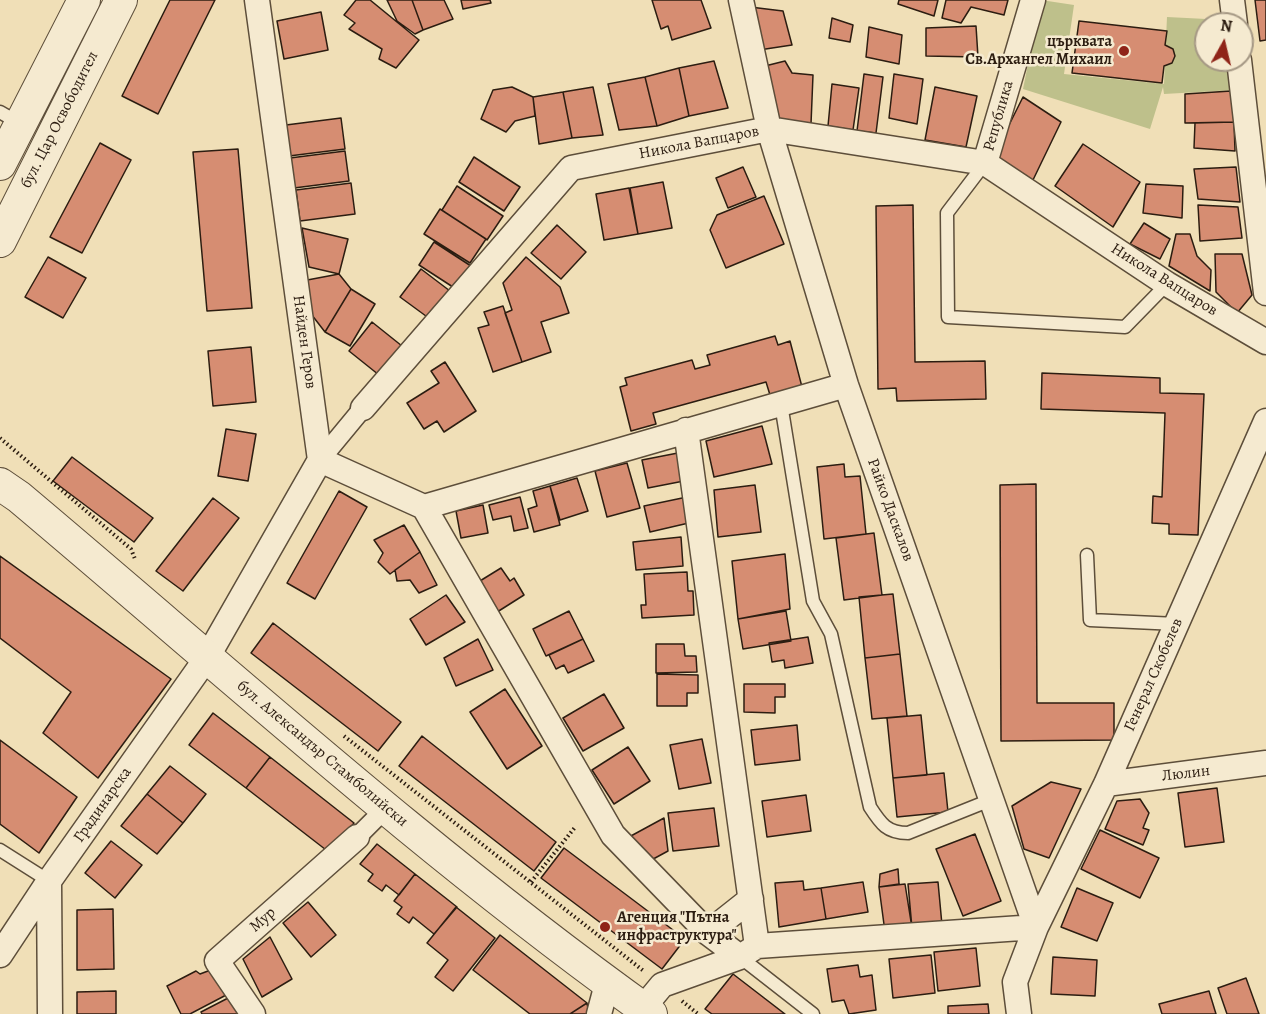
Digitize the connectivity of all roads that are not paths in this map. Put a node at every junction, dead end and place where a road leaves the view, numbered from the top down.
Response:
1 (84, 0) edge
2 (121, 0) edge
3 (258, 0) edge
4 (741, 0) edge
5 (1033, 0) edge
6 (1240, 72) edge
7 (10, 118) edge
8 (769, 129) junction
9 (985, 163) junction
10 (0, 164) edge
11 (0, 240) edge
12 (1167, 284) junction
13 (1266, 293) edge
14 (1266, 342) edge
15 (846, 385) junction
16 (781, 404) junction
17 (363, 408) joint
18 (1266, 421) edge
19 (686, 430) junction
20 (320, 460) junction
21 (6, 485) edge
22 (424, 507) junction
23 (1087, 555) dead end
24 (1177, 624) junction
25 (208, 656) junction
26 (1266, 764) edge
27 (1106, 784) junction
28 (993, 799) junction
29 (385, 809) junction
30 (357, 837) joint
31 (0, 850) edge
32 (48, 881) junction
33 (751, 899) junction
34 (1036, 927) junction
35 (708, 933) junction
36 (749, 952) junction
37 (0, 955) edge
38 (608, 984) junction
39 (652, 1002) edge
40 (50, 1014) edge
41 (253, 1014) edge
42 (599, 1014) edge
43 (813, 1014) edge
44 (1019, 1014) edge

1 - 7 street, бул. Цар Освободител
2 - 11 street, бул. Цар Освободител
3 - 20 street, Найден Геров
4 - 8 street, Райко Даскалов
5 - 9 street, Република
6 - 13 street
7 - 10 street, бул. Цар Освободител
8 - 9 street, Никола Вапцаров
8 - 15 street, Райко Даскалов
8 - 17 street, Никола Вапцаров
9 - 12 street, Никола Вапцаров
9 - 12 lane
12 - 14 street, Никола Вапцаров
15 - 16 street
15 - 28 street, Райко Даскалов
16 - 19 street
16 - 28 lane
17 - 20 street, Никола Вапцаров
18 - 24 street, Генерал Скобелев
19 - 22 street
19 - 33 street
20 - 22 street
20 - 25 street
21 - 25 street, бул. Александър Стамболийски
22 - 35 street
23 - 24 lane
24 - 27 street, Генерал Скобелев
25 - 29 street, бул. Александър Стамболийски
25 - 32 street, Градинарска
26 - 27 street, Люлин
27 - 34 street, Генерал Скобелев
28 - 34 street, Райко Даскалов
29 - 30 street
29 - 38 street, бул. Александър Стамболийски
30 - 41 street, Мур
31 - 32 lane
32 - 37 street, Градинарска
32 - 40 street
33 - 35 street
33 - 36 street
34 - 36 street
34 - 44 street
35 - 36 street
36 - 39 street
36 - 43 lane
38 - 39 street, бул. Александър Стамболийски
38 - 42 street

